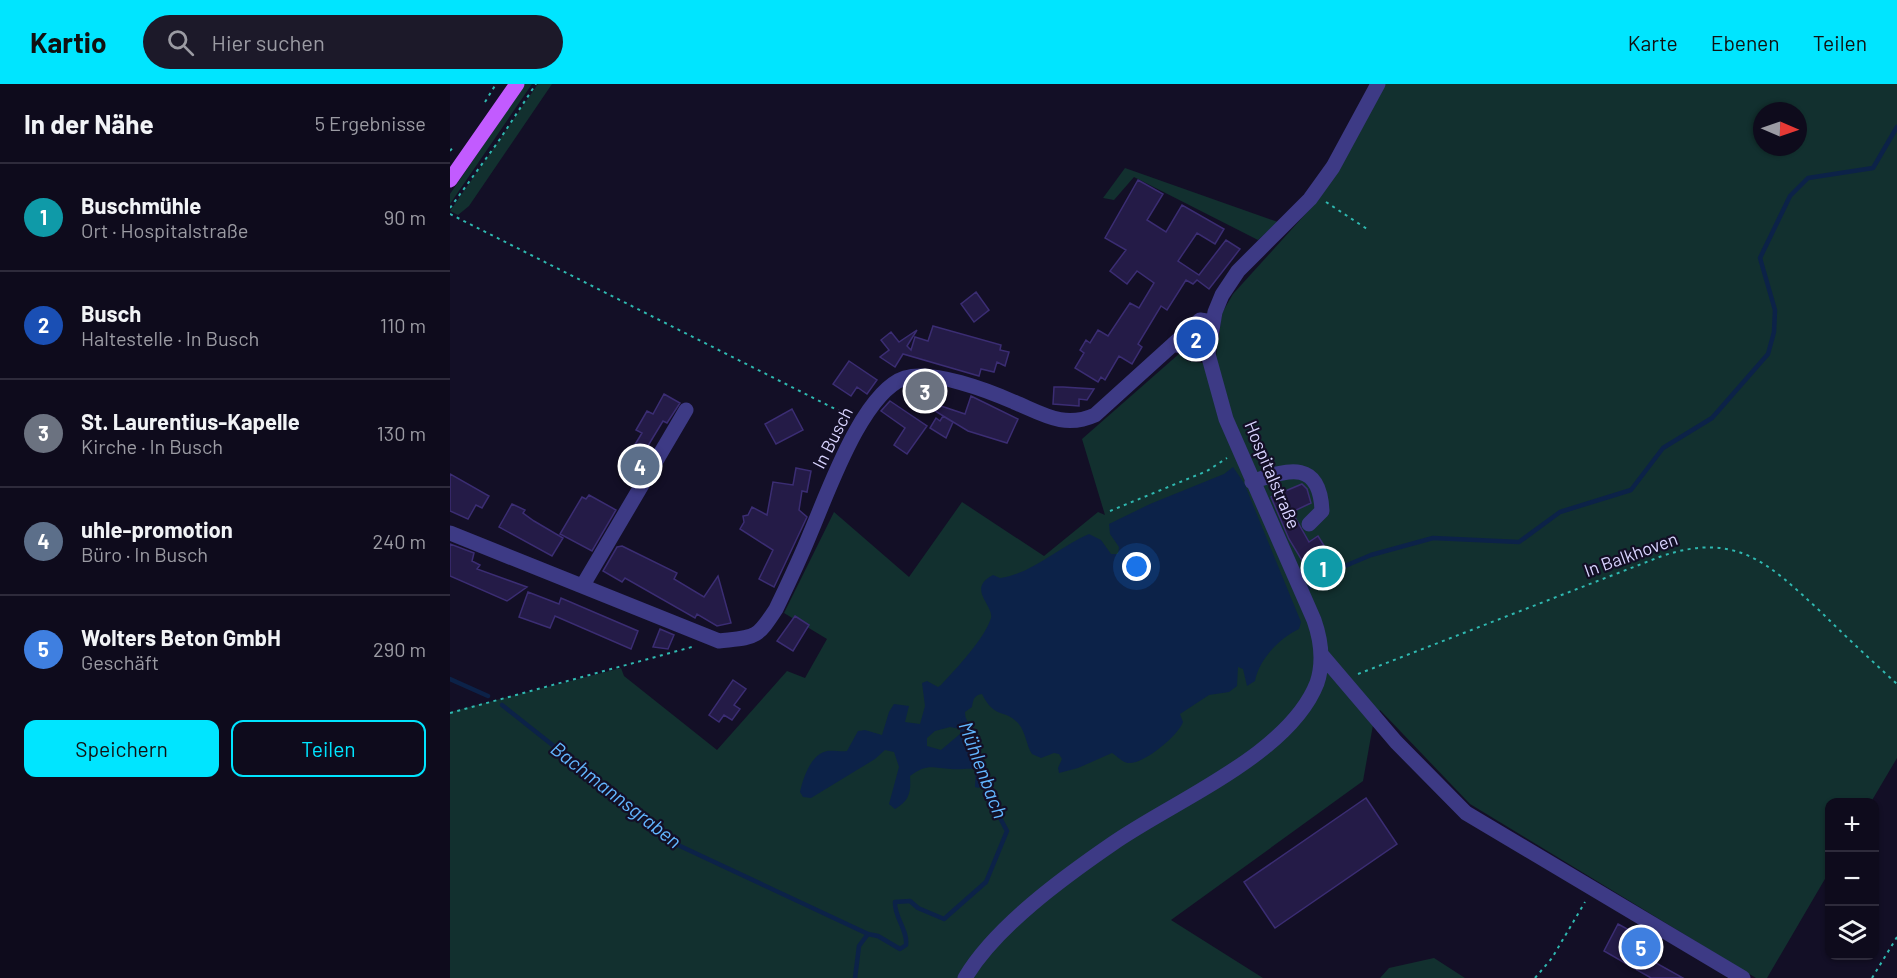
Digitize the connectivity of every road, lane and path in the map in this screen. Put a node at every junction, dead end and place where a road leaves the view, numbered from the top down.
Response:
1 (517, 84) edge
2 (536, 84) edge
3 (1378, 84) edge
4 (450, 180) edge
5 (1314, 194) junction
6 (450, 208) edge
7 (450, 214) edge
8 (1367, 229) dead end
9 (1213, 322) junction
10 (1174, 344) junction
11 (1208, 354) junction
12 (687, 410) dead end
13 (861, 422) junction
14 (1239, 449) junction
15 (1252, 482) junction
16 (1110, 511) dead end
17 (1309, 524) dead end
18 (450, 533) edge
19 (583, 585) junction
20 (692, 647) dead end
21 (1321, 654) junction
22 (1342, 680) junction
23 (1897, 684) edge
24 (450, 713) edge
25 (1593, 890) junction
26 (1897, 937) edge
27 (965, 978) edge
28 (1534, 978) edge
29 (1743, 978) edge
30 (1872, 978) edge

1 - 4 main road
2 - 6 path
3 - 5 street, Hospitalstraße
5 - 8 path
5 - 9 street, Hospitalstraße
7 - 13 path
9 - 10 street, In Busch
9 - 11 street, Hospitalstraße
10 - 11 street
10 - 13 street, In Busch
11 - 14 street, Hospitalstraße
12 - 19 street
13 - 19 street, In Busch
14 - 15 street, Hospitalstraße
14 - 16 path
15 - 17 street
15 - 21 street, Hospitalstraße
18 - 19 street, In Busch
20 - 24 path
21 - 22 street
21 - 27 street, Hospitalstraße
22 - 23 path, In Balkhoven
22 - 25 street
25 - 28 path
25 - 29 street
26 - 30 path

